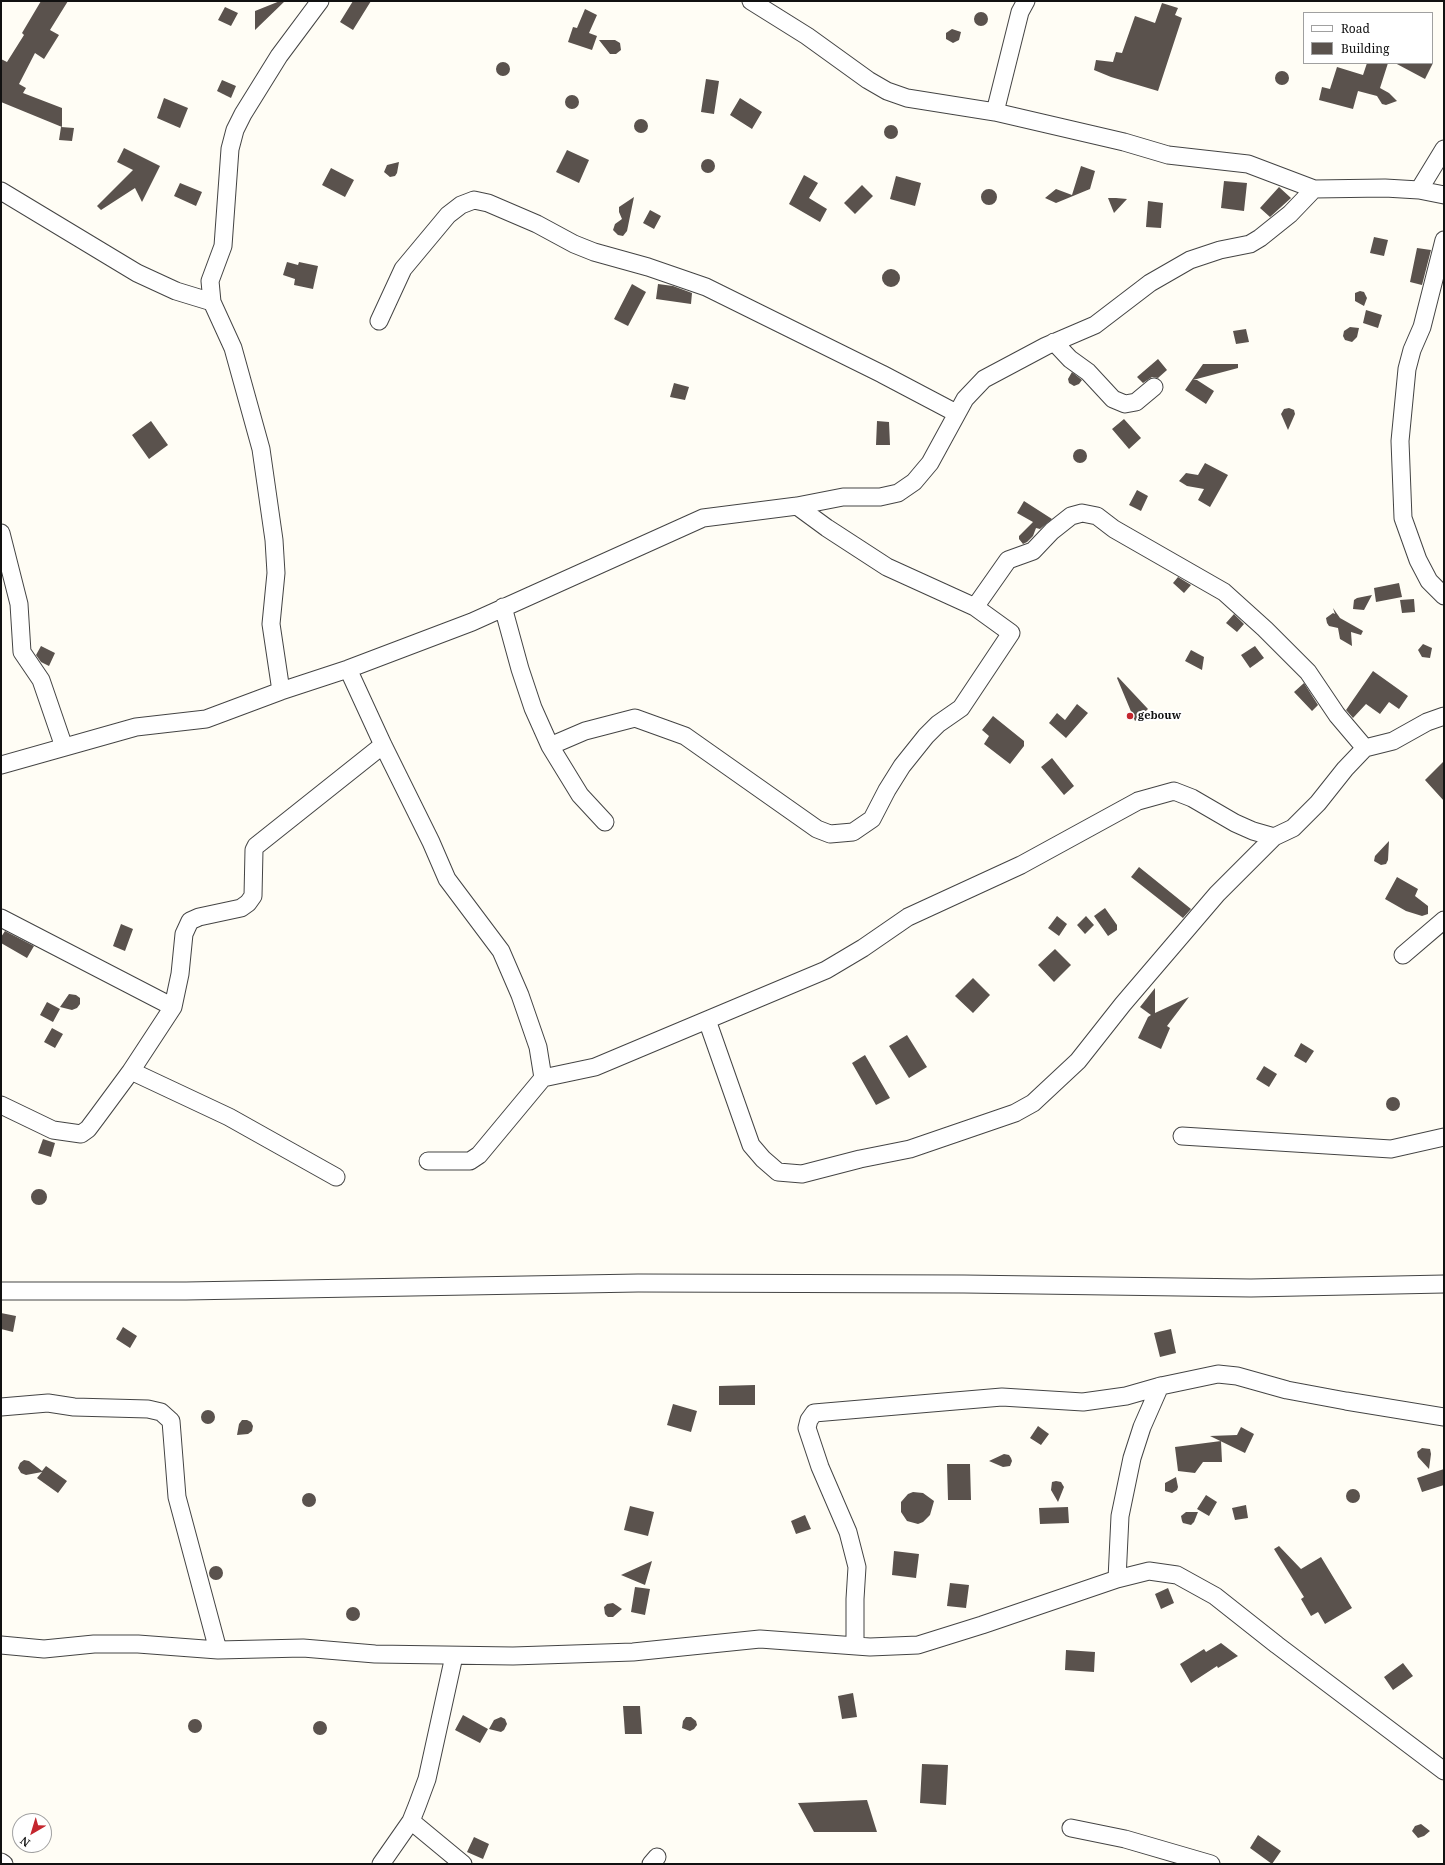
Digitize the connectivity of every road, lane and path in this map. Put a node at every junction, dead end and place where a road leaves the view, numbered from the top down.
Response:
1 (320, 1) edge
2 (750, 1) edge
3 (1026, 1) edge
4 (995, 112) junction
5 (1444, 149) edge
6 (1314, 189) junction
7 (1419, 190) junction
8 (1, 191) edge
9 (1444, 195) edge
10 (1444, 240) edge
11 (212, 302) junction
12 (379, 321) dead end
13 (1054, 342) junction
14 (1154, 387) dead end
15 (956, 413) junction
16 (797, 506) junction
17 (1, 533) edge
18 (1444, 596) edge
19 (503, 607) junction
20 (975, 607) junction
21 (348, 669) junction
22 (281, 691) junction
23 (1444, 716) edge
24 (383, 745) junction
25 (64, 746) junction
26 (550, 746) junction
27 (1365, 748) junction
28 (1, 765) edge
29 (605, 822) dead end
30 (1274, 838) junction
31 (1, 918) edge
32 (1444, 920) edge
33 (1403, 956) dead end
34 (173, 1007) junction
35 (707, 1020) junction
36 (131, 1071) junction
37 (543, 1078) junction
38 (1, 1105) edge
39 (1182, 1136) dead end
40 (1444, 1138) edge
41 (428, 1161) dead end
42 (336, 1177) dead end
43 (1444, 1284) edge
44 (1, 1290) edge
45 (1160, 1386) junction
46 (1, 1407) edge
47 (1444, 1417) edge
48 (1117, 1579) junction
49 (1, 1645) edge
50 (854, 1646) junction
51 (218, 1650) junction
52 (454, 1656) junction
53 (1444, 1771) edge
54 (411, 1821) junction
55 (1071, 1828) dead end
56 (1, 1862) edge
57 (4, 1864) edge
58 (381, 1864) edge
59 (464, 1864) edge
60 (1211, 1864) edge

1 - 11 street
2 - 4 street
3 - 4 street
4 - 6 street
5 - 7 street
6 - 7 street
6 - 13 street
7 - 9 street
8 - 11 street
10 - 18 street
11 - 22 street
12 - 15 street
13 - 14 street
13 - 15 street
15 - 16 street
16 - 19 street
16 - 20 street
17 - 25 street
19 - 21 street
19 - 26 street
20 - 26 street
20 - 27 street
21 - 22 street
21 - 24 street
22 - 25 street
23 - 27 street
24 - 34 street
24 - 37 street
25 - 28 street
26 - 29 street
27 - 30 street
30 - 35 street
30 - 35 street
31 - 34 street
32 - 33 street
34 - 36 street
35 - 37 street
36 - 38 street
36 - 42 street
37 - 41 street
39 - 40 street
43 - 44 street
45 - 47 street
45 - 48 street
45 - 50 street
46 - 51 street
48 - 50 street
48 - 53 street
49 - 51 street
50 - 52 street
51 - 52 street
52 - 54 street
54 - 58 street
54 - 59 street
55 - 60 street
56 - 57 street

